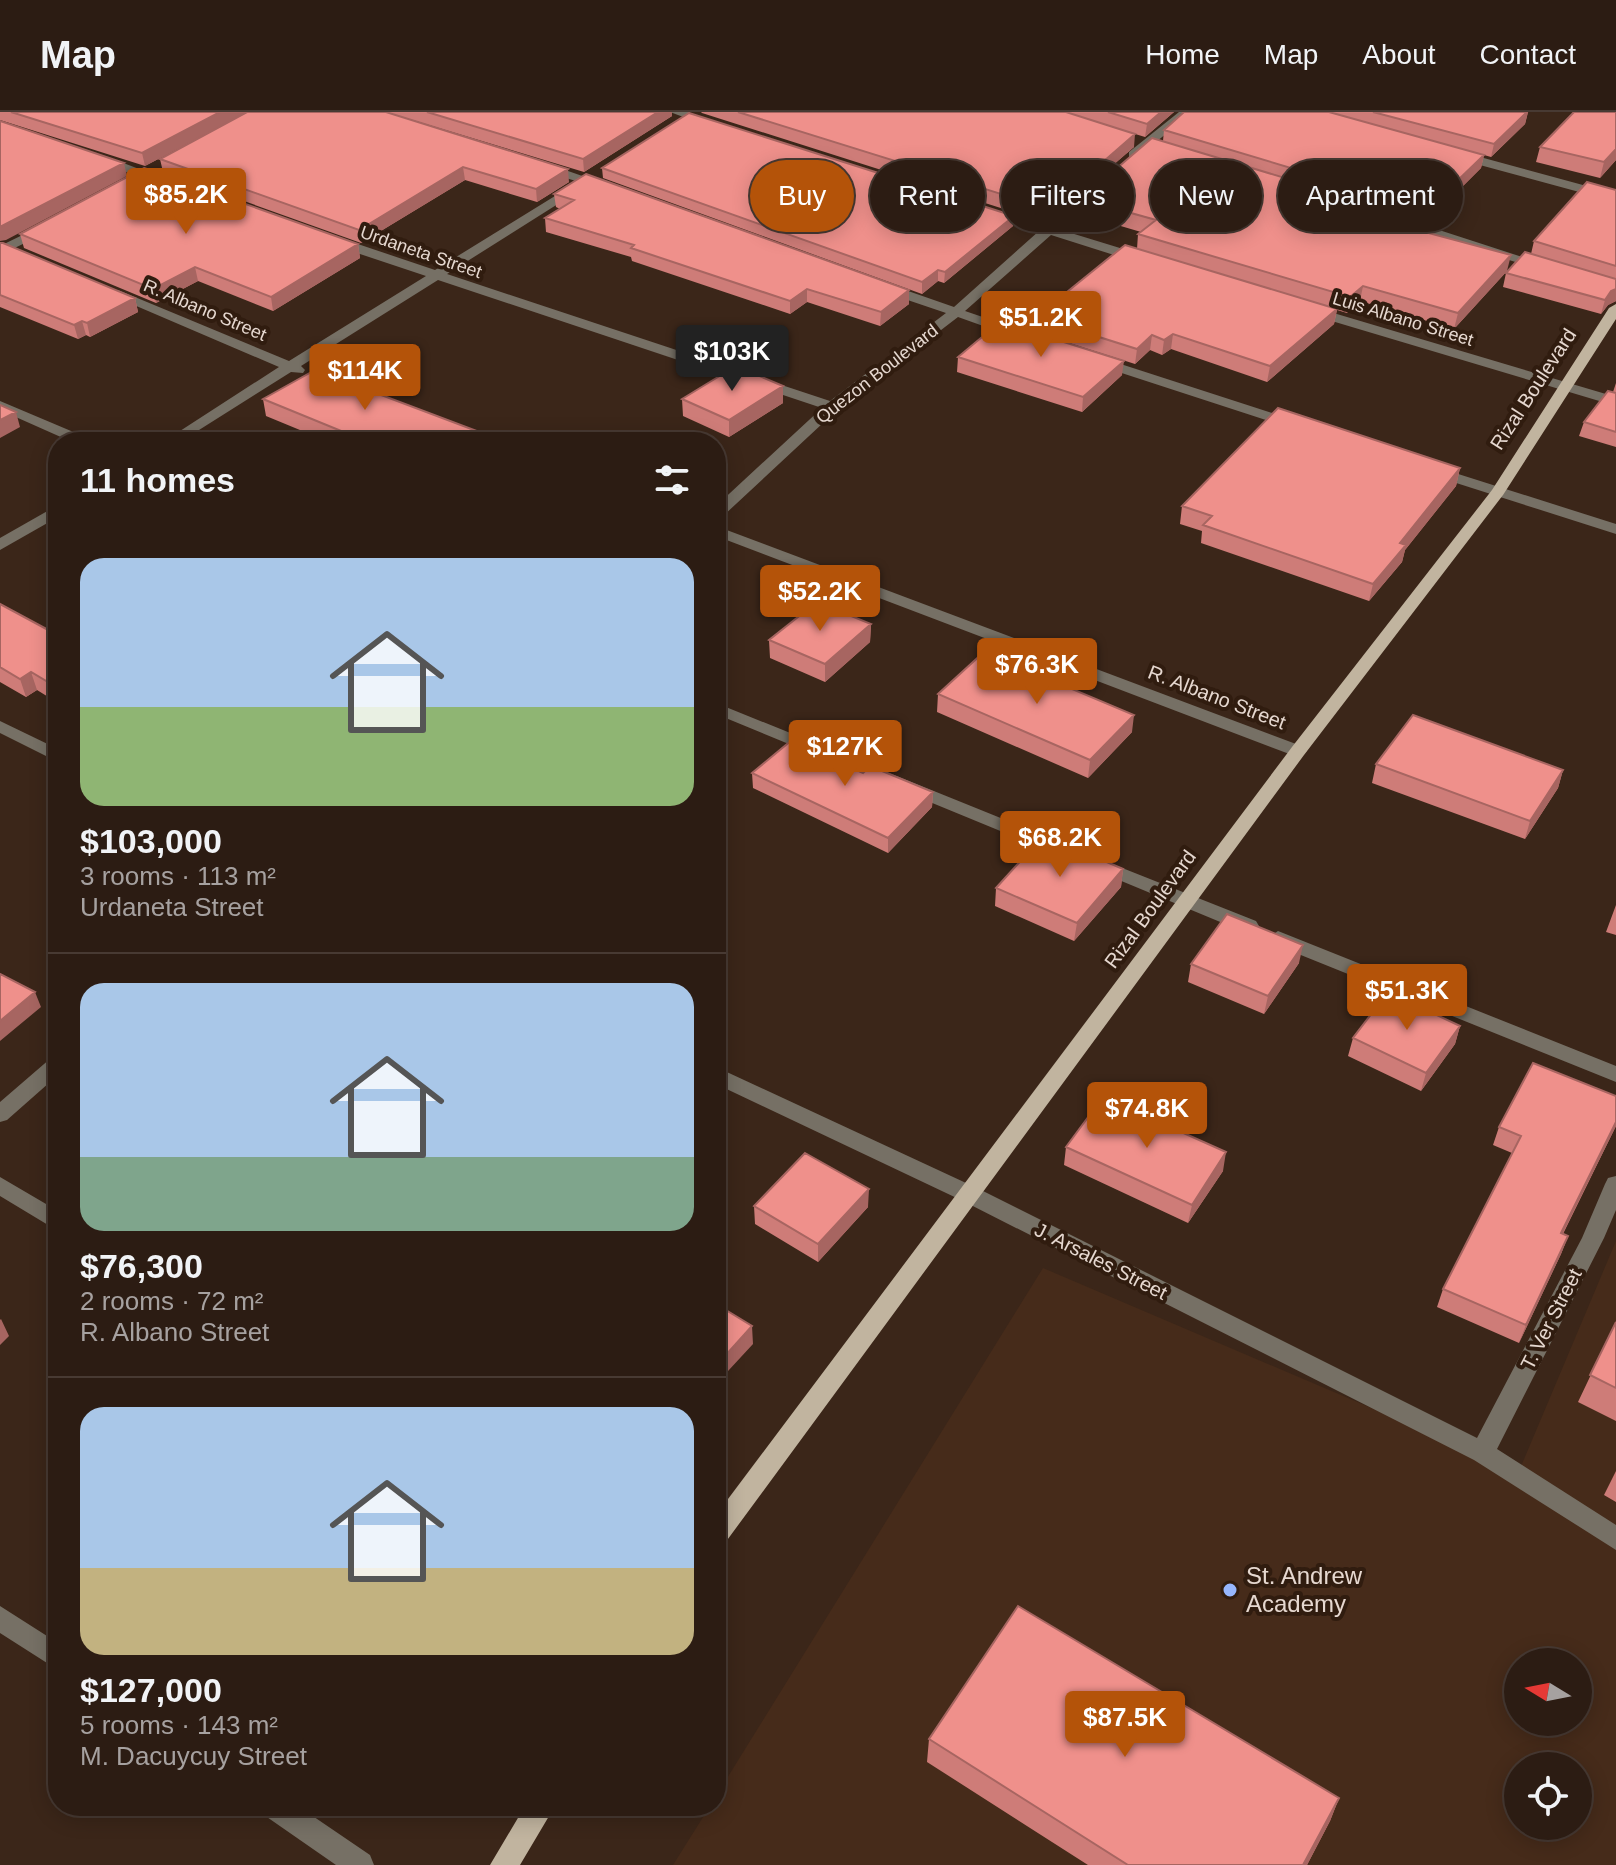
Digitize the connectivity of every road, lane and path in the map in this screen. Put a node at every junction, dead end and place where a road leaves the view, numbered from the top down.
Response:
1 (1186, 112) edge
2 (683, 116) edge
3 (717, 125) edge
4 (1131, 139) edge
5 (1146, 144) junction
6 (1162, 149) edge
7 (1449, 153) edge
8 (88, 155) edge
9 (1128, 160) edge
10 (527, 162) edge
11 (152, 171) junction
12 (593, 176) junction
13 (132, 181) edge
14 (175, 184) edge
15 (616, 191) edge
16 (1616, 198) edge
17 (62, 218) edge
18 (1046, 232) edge
19 (1054, 232) edge
20 (1433, 232) edge
21 (319, 236) edge
22 (7, 250) edge
23 (1155, 263) edge
24 (1555, 269) edge
25 (435, 277) junction
26 (867, 281) edge
27 (92, 284) edge
28 (1291, 304) edge
29 (1616, 308) edge
30 (955, 313) junction
31 (1031, 338) edge
32 (1091, 358) edge
33 (291, 368) junction
34 (306, 374) edge
35 (1565, 387) junction
36 (1616, 402) edge
37 (0, 405) edge
38 (832, 407) junction
39 (1302, 427) edge
40 (62, 432) edge
41 (186, 432) edge
42 (1423, 467) edge
43 (1498, 492) junction
44 (726, 505) edge
45 (48, 516) edge
46 (1616, 529) edge
47 (726, 535) edge
48 (0, 545) edge
49 (726, 712) edge
50 (0, 726) edge
51 (48, 751) edge
52 (1298, 751) junction
53 (1188, 901) junction
54 (48, 1072) edge
55 (1616, 1074) edge
56 (726, 1080) edge
57 (0, 1114) edge
58 (1616, 1184) edge
59 (0, 1185) edge
60 (971, 1195) junction
61 (48, 1216) edge
62 (1483, 1453) junction
63 (726, 1522) edge
64 (1616, 1539) edge
65 (0, 1618) edge
66 (48, 1651) edge
67 (289, 1816) edge
68 (535, 1816) edge
69 (360, 1865) edge
70 (504, 1865) edge

1 - 5 street, Quezon Boulevard
2 - 3 street
4 - 5 street
5 - 6 street
5 - 9 street, Quezon Boulevard
7 - 16 street
8 - 11 street
10 - 12 street
11 - 13 street
11 - 14 street
12 - 15 street
12 - 25 street
17 - 22 street
18 - 30 street, Quezon Boulevard
19 - 23 street
20 - 24 street
21 - 25 street, Urdaneta Street
25 - 33 street
25 - 38 street, Urdaneta Street
26 - 30 street
27 - 33 street, R. Albano Street
28 - 35 street, Luis Albano Street
29 - 35 main road, Rizal Boulevard
30 - 31 street
30 - 38 street, Quezon Boulevard
32 - 39 street
33 - 34 street, R. Albano Street
33 - 41 street
35 - 36 street, Luis Albano Street
35 - 43 main road, Rizal Boulevard
37 - 40 street
38 - 44 street, Quezon Boulevard
42 - 43 street
43 - 46 street
43 - 52 main road, Rizal Boulevard
45 - 48 street
47 - 52 street, R. Albano Street
49 - 53 street
50 - 51 street
52 - 53 main road, Rizal Boulevard
53 - 55 street
53 - 60 main road, Rizal Boulevard
54 - 57 street
56 - 60 street, J. Arsales Street
58 - 62 street, T. Ver Street
59 - 61 street
60 - 62 street, J. Arsales Street
60 - 63 main road, Rizal Boulevard
62 - 64 street, J. Arsales Street
65 - 66 street
67 - 69 street
68 - 70 main road

